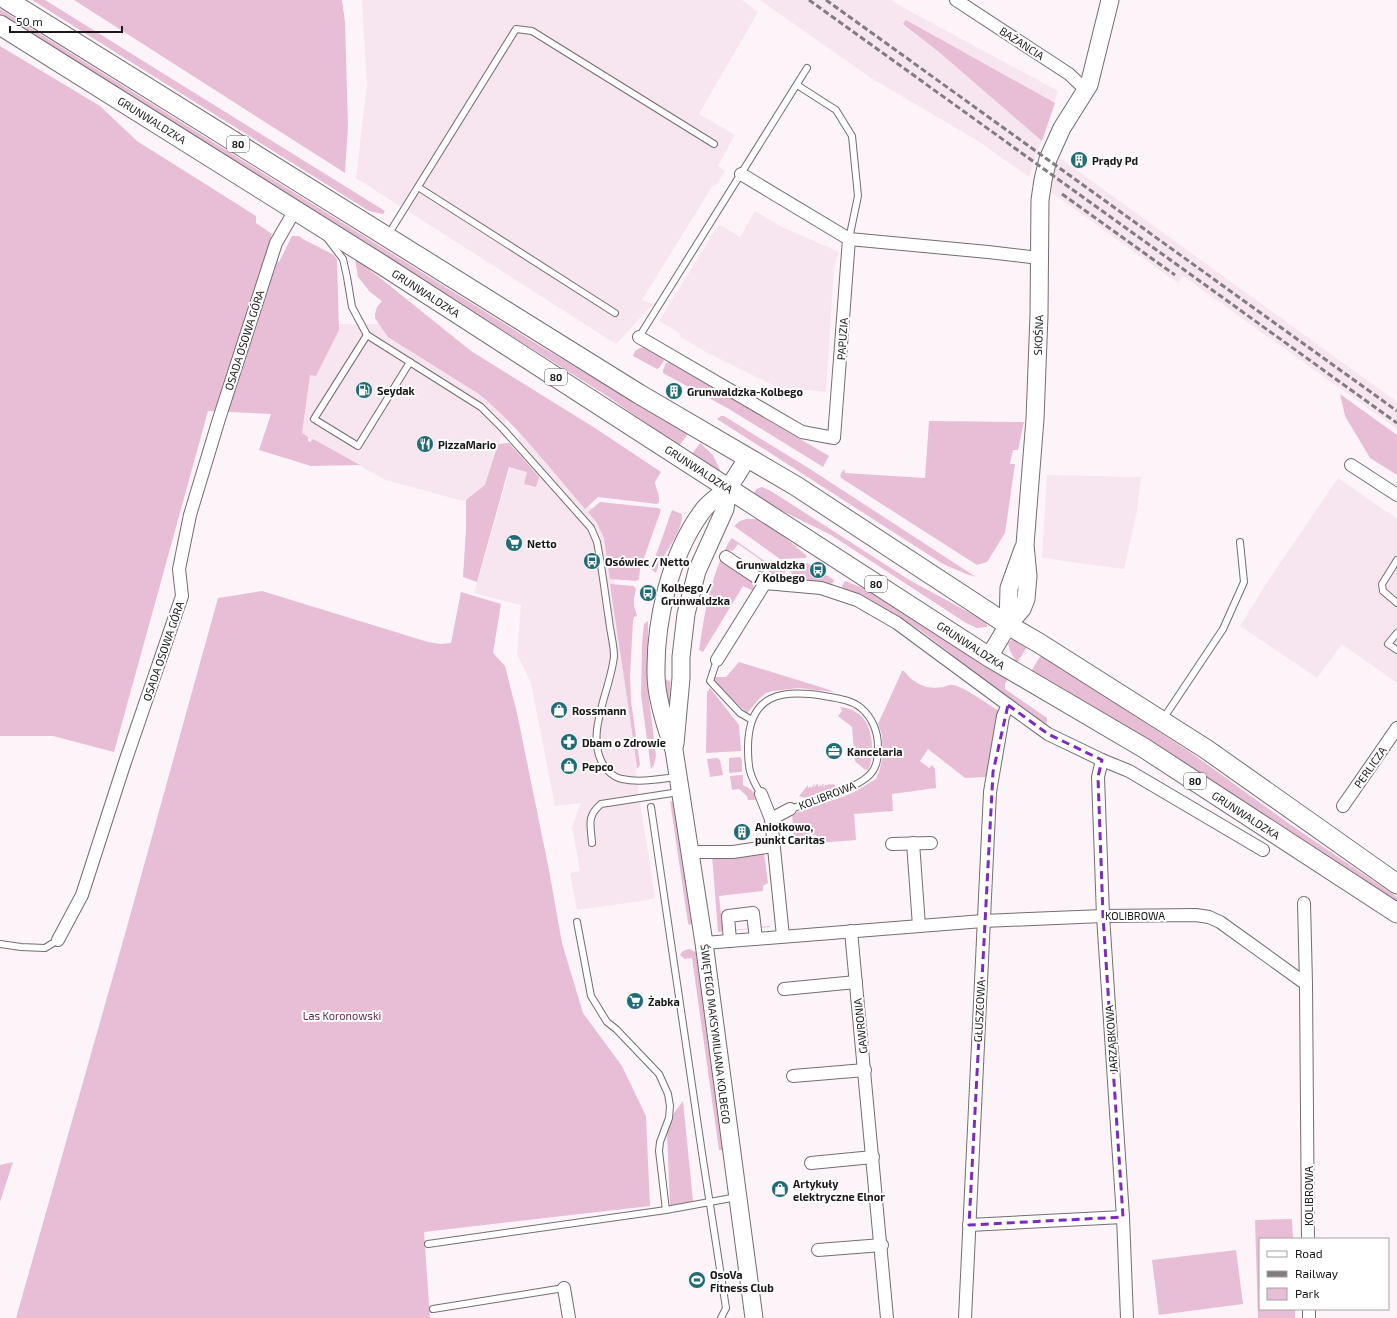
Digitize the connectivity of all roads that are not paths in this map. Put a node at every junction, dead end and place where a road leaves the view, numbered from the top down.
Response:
1 (7, 0) edge
2 (956, 0) edge
3 (1110, 0) edge
4 (0, 25) edge
5 (807, 68) dead end
6 (797, 84) junction
7 (1088, 87) junction
8 (714, 144) dead end
9 (741, 174) junction
10 (418, 187) junction
11 (294, 210) junction
12 (317, 224) junction
13 (387, 237) junction
14 (849, 239) junction
15 (1039, 258) junction
16 (615, 313) dead end
17 (367, 335) junction
18 (639, 337) joint
19 (410, 362) junction
20 (747, 458) junction
21 (1351, 465) dead end
22 (728, 488) junction
23 (1397, 494) edge
24 (1240, 542) dead end
25 (726, 557) dead end
26 (1397, 560) edge
27 (765, 583) junction
28 (1397, 603) edge
29 (1008, 625) junction
30 (1397, 633) edge
31 (1397, 650) edge
32 (988, 657) junction
33 (717, 660) joint
34 (1008, 705) junction
35 (752, 720) junction
36 (1162, 721) junction
37 (1397, 728) edge
38 (674, 750) junction
39 (1102, 760) junction
40 (679, 785) junction
41 (761, 794) joint
42 (1343, 806) dead end
43 (651, 807) dead end
44 (790, 809) joint
45 (771, 819) junction
46 (592, 843) dead end
47 (913, 843) junction
48 (931, 843) dead end
49 (892, 844) dead end
50 (773, 846) junction
51 (1263, 850) dead end
52 (690, 852) junction
53 (1397, 884) edge
54 (1304, 903) dead end
55 (1397, 913) edge
56 (1103, 916) junction
57 (983, 921) junction
58 (578, 922) dead end
59 (919, 926) junction
60 (851, 931) junction
61 (783, 936) junction
62 (756, 939) junction
63 (58, 940) joint
64 (730, 941) junction
65 (704, 943) junction
66 (0, 944) edge
67 (856, 982) junction
68 (1306, 984) junction
69 (784, 989) dead end
70 (865, 1070) junction
71 (793, 1076) dead end
72 (873, 1157) junction
73 (811, 1164) dead end
74 (737, 1197) junction
75 (711, 1202) junction
76 (666, 1210) junction
77 (1124, 1217) junction
78 (969, 1225) junction
79 (1308, 1238) edge
80 (428, 1244) dead end
81 (882, 1245) junction
82 (818, 1250) dead end
83 (564, 1288) joint
84 (433, 1309) dead end
85 (569, 1318) edge
86 (721, 1318) edge
87 (754, 1318) edge
88 (888, 1318) edge
89 (964, 1318) edge
90 (1127, 1318) edge

1 - 13 main road, 80
2 - 7 street, BAŻANCIA
3 - 7 main road, SKOŚNA
4 - 11 main road, GRUNWALDZKA / 80
5 - 6 lane
6 - 9 lane
6 - 14 lane, PAPUZIA
7 - 15 main road, SKOŚNA
8 - 10 lane
9 - 14 street
9 - 18 lane
10 - 13 lane
10 - 16 lane
11 - 12 main road, GRUNWALDZKA / 80
11 - 63 street, OSADA OSOWA GÓRA
12 - 17 lane
12 - 22 main road, GRUNWALDZKA / 80
13 - 20 main road, 80
14 - 15 street
14 - 18 street, PAPUZIA
15 - 29 main road, SKOŚNA
17 - 19 lane
17 - 19 lane
19 - 40 lane
20 - 22 main road, ŚWIĘTEGO MAKSYMILIANA KOLBEGO
20 - 29 main road, 80
21 - 23 street
22 - 32 main road, GRUNWALDZKA / 80
22 - 38 main road, ŚWIĘTEGO MAKSYMILIANA KOLBEGO
22 - 38 main road, ŚWIĘTEGO MAKSYMILIANA KOLBEGO
24 - 36 lane
25 - 27 street, GRUNWALDZKA
26 - 28 lane
27 - 33 street
27 - 34 street, GRUNWALDZKA
29 - 32 main road, SKOŚNA
29 - 36 main road, 80
30 - 31 lane
32 - 55 main road, GRUNWALDZKA / 80
33 - 35 lane
34 - 39 street, GRUNWALDZKA
34 - 57 street, GŁUSZCOWA
35 - 41 lane, KOLIBROWA
35 - 44 lane, KOLIBROWA
36 - 53 main road, 80
37 - 42 street, PERLICZA
38 - 40 main road, ŚWIĘTEGO MAKSYMILIANA KOLBEGO
39 - 51 street, GRUNWALDZKA
39 - 56 street, JARZĄBKOWA
40 - 46 lane
40 - 52 main road, ŚWIĘTEGO MAKSYMILIANA KOLBEGO
41 - 45 street, KOLIBROWA
43 - 75 lane
44 - 45 street, KOLIBROWA
45 - 50 street, KOLIBROWA
47 - 48 street
47 - 49 street
47 - 59 street
50 - 52 street
50 - 61 street, KOLIBROWA
52 - 65 main road, ŚWIĘTEGO MAKSYMILIANA KOLBEGO
54 - 68 street, KOLIBROWA
56 - 57 street, KOLIBROWA
56 - 68 street, KOLIBROWA
56 - 77 street, JARZĄBKOWA
57 - 59 street, KOLIBROWA
57 - 78 street, GŁUSZCOWA
58 - 76 lane
59 - 60 street, KOLIBROWA
60 - 61 street, KOLIBROWA
60 - 67 street, GAWRONIA
61 - 62 street, KOLIBROWA
62 - 64 street, KOLIBROWA
62 - 64 street
63 - 66 lane, OSADA OSOWA GÓRA
64 - 65 street, KOLIBROWA
65 - 74 main road, ŚWIĘTEGO MAKSYMILIANA KOLBEGO
67 - 69 street
67 - 70 street, GAWRONIA
68 - 79 street, KOLIBROWA
70 - 71 street, GAWRONIA
70 - 72 street, GAWRONIA
72 - 73 street
72 - 81 street, GAWRONIA
74 - 75 lane
74 - 87 main road, ŚWIĘTEGO MAKSYMILIANA KOLBEGO
75 - 76 lane
75 - 86 lane
76 - 80 lane
77 - 78 street
77 - 90 street, JARZĄBKOWA
78 - 89 street, GŁUSZCOWA
81 - 82 street
81 - 88 street, GAWRONIA
83 - 84 lane
83 - 85 street

